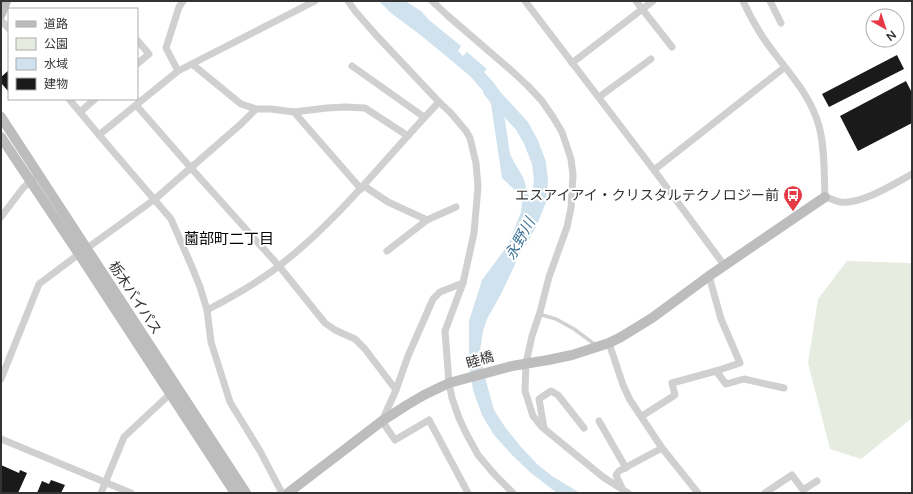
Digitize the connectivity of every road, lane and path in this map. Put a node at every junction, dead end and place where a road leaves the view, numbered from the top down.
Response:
1 (6, 1) edge
2 (183, 1) edge
3 (315, 1) edge
4 (348, 1) edge
5 (432, 1) edge
6 (525, 1) edge
7 (636, 1) edge
8 (653, 1) edge
9 (770, 1) edge
10 (744, 2) edge
11 (643, 9) junction
12 (1, 14) edge
13 (1, 20) edge
14 (781, 23) dead end
15 (8, 28) edge
16 (138, 41) edge
17 (672, 47) dead end
18 (650, 59) dead end
19 (138, 63) edge
20 (572, 63) junction
21 (192, 64) junction
22 (352, 66) dead end
23 (785, 67) junction
24 (178, 71) junction
25 (599, 97) junction
26 (71, 100) edge
27 (94, 100) edge
28 (439, 102) junction
29 (136, 105) junction
30 (256, 109) junction
31 (80, 112) junction
32 (294, 112) junction
33 (1, 117) edge
34 (424, 117) junction
35 (98, 135) junction
36 (408, 136) junction
37 (1, 138) edge
38 (191, 168) junction
39 (654, 170) junction
40 (912, 174) edge
41 (38, 175) junction
42 (30, 182) junction
43 (362, 187) junction
44 (825, 197) junction
45 (155, 199) junction
46 (456, 207) dead end
47 (1, 217) edge
48 (427, 220) junction
49 (83, 251) junction
50 (387, 251) dead end
51 (724, 265) junction
52 (279, 266) junction
53 (708, 276) junction
54 (463, 283) junction
55 (206, 310) junction
56 (539, 314) junction
57 (609, 343) junction
58 (599, 347) junction
59 (526, 363) junction
60 (716, 371) junction
61 (1, 379) edge
62 (452, 382) junction
63 (784, 388) dead end
64 (396, 390) junction
65 (170, 394) junction
66 (642, 416) junction
67 (382, 421) junction
68 (598, 421) dead end
69 (584, 428) dead end
70 (544, 429) junction
71 (1, 440) edge
72 (662, 448) junction
73 (626, 468) junction
74 (817, 481) dead end
75 (105, 483) junction
76 (625, 491) edge
77 (101, 493) edge
78 (130, 493) edge
79 (235, 493) edge
80 (246, 493) edge
81 (282, 493) edge
82 (288, 493) edge
83 (468, 493) edge
84 (513, 493) edge
85 (698, 493) edge
86 (765, 493) edge

1 - 12 main road
2 - 24 street
3 - 21 street
4 - 28 street
5 - 56 street
6 - 20 street
7 - 11 street
8 - 11 street
9 - 14 street
10 - 23 street
11 - 17 street
11 - 20 street
13 - 15 street
16 - 19 street
18 - 25 street
20 - 25 street
21 - 24 street
21 - 30 street
22 - 34 street
23 - 39 street
23 - 44 street
24 - 29 street
25 - 39 street
26 - 31 street
27 - 31 street
28 - 34 street
28 - 54 street
29 - 35 street
29 - 38 street
30 - 32 street
30 - 38 street
31 - 35 street
32 - 36 street
32 - 43 street
33 - 41 main road, 栃木バイパス
34 - 36 street
35 - 45 street
36 - 43 street
37 - 42 main road, 栃木バイパス
38 - 45 street
38 - 52 street
39 - 51 street
40 - 44 street
41 - 42 street
41 - 49 main road, 栃木バイパス
42 - 47 street
42 - 49 main road, 栃木バイパス
43 - 48 street
43 - 52 street
44 - 51 main road, 睦橋
45 - 49 street
45 - 55 street
46 - 48 street
48 - 50 street
49 - 61 street
49 - 65 main road, 栃木バイパス
49 - 80 main road, 栃木バイパス
51 - 53 main road, 睦橋
52 - 55 street
52 - 64 street
53 - 57 main road, 睦橋
53 - 60 street
54 - 62 street
54 - 64 street
55 - 81 street
56 - 58 lane
56 - 59 street
57 - 58 main road, 睦橋
57 - 66 street
58 - 59 main road, 睦橋
59 - 62 main road, 睦橋
59 - 70 street
60 - 63 street
60 - 66 street
62 - 67 main road, 睦橋
62 - 84 street
64 - 67 street
65 - 75 street
65 - 79 main road, 栃木バイパス
66 - 72 street
67 - 82 main road, 睦橋
67 - 83 street
68 - 73 street
69 - 70 street
70 - 76 street
71 - 75 street
72 - 73 street
72 - 85 street
73 - 76 street
74 - 86 street
75 - 77 street
75 - 78 street

